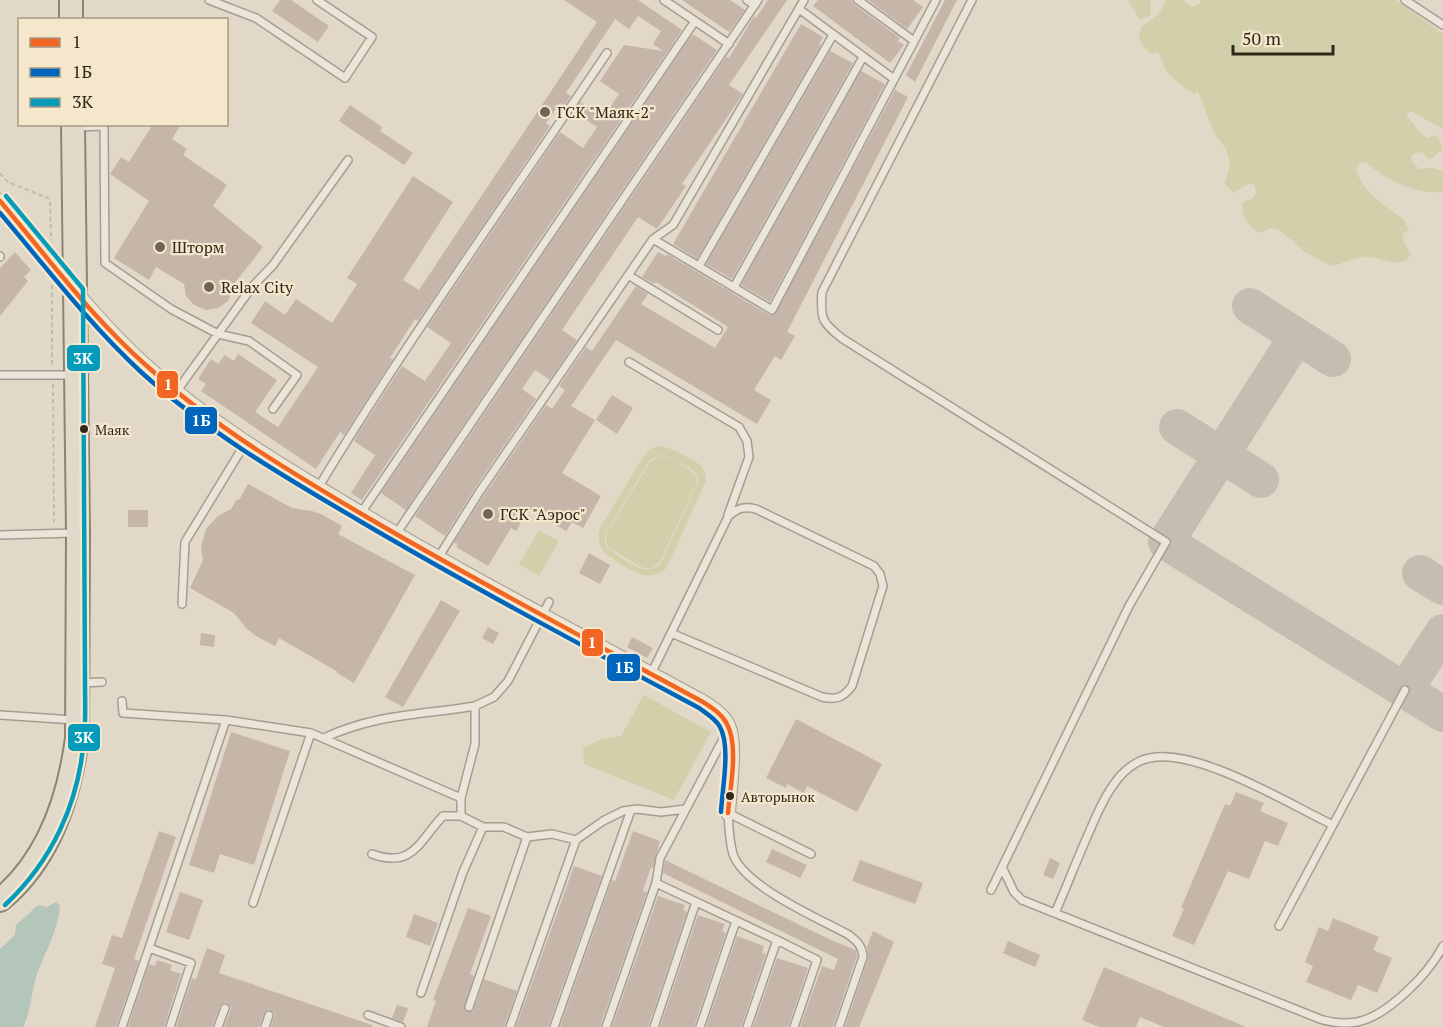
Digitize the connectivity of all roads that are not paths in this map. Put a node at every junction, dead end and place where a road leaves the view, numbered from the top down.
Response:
1 (71, 0) edge
2 (209, 0) edge
3 (317, 0) edge
4 (664, 0) edge
5 (747, 0) edge
6 (804, 0) edge
7 (858, 0) edge
8 (972, 0) edge
9 (1406, 0) edge
10 (934, 1) edge
11 (757, 3) edge
12 (799, 9) junction
13 (71, 18) edge
14 (695, 21) junction
15 (1443, 25) edge
16 (833, 35) junction
17 (914, 40) junction
18 (729, 44) junction
19 (607, 53) dead end
20 (864, 57) junction
21 (894, 79) junction
22 (73, 126) edge
23 (348, 160) dead end
24 (0, 201) edge
25 (653, 239) junction
26 (699, 266) junction
27 (628, 275) junction
28 (734, 287) junction
29 (76, 291) junction
30 (718, 330) dead end
31 (218, 334) junction
32 (629, 362) dead end
33 (0, 375) edge
34 (76, 375) junction
35 (176, 392) junction
36 (273, 409) dead end
37 (246, 442) junction
38 (318, 488) junction
39 (361, 513) junction
40 (728, 517) junction
41 (78, 533) junction
42 (396, 534) junction
43 (0, 535) edge
44 (438, 559) junction
45 (549, 602) dead end
46 (182, 604) dead end
47 (542, 616) junction
48 (671, 633) junction
49 (651, 674) junction
50 (102, 681) dead end
51 (78, 683) junction
52 (1405, 690) dead end
53 (122, 701) dead end
54 (475, 706) junction
55 (0, 715) edge
56 (77, 720) junction
57 (226, 720) junction
58 (729, 727) junction
59 (311, 733) junction
60 (324, 738) junction
61 (461, 798) junction
62 (686, 809) junction
63 (631, 810) junction
64 (728, 813) junction
65 (461, 816) junction
66 (1333, 825) junction
67 (483, 826) junction
68 (526, 837) junction
69 (576, 840) junction
70 (372, 854) dead end
71 (811, 854) dead end
72 (1002, 867) junction
73 (656, 883) junction
74 (991, 891) dead end
75 (0, 900) edge
76 (696, 902) junction
77 (253, 903) dead end
78 (1055, 913) junction
79 (736, 921) junction
80 (1279, 926) dead end
81 (777, 940) junction
82 (1443, 946) edge
83 (148, 948) junction
84 (421, 993) dead end
85 (469, 1007) dead end
86 (225, 1008) dead end
87 (269, 1015) dead end
88 (368, 1015) dead end
89 (122, 1027) edge
90 (170, 1027) edge
91 (218, 1027) edge
92 (265, 1027) edge
93 (401, 1027) edge
94 (510, 1027) edge
95 (554, 1027) edge
96 (606, 1027) edge
97 (654, 1027) edge
98 (700, 1027) edge
99 (747, 1027) edge
100 (794, 1027) edge
101 (839, 1027) edge

1 - 13 main road
2 - 3 lane
4 - 14 lane
5 - 11 lane
6 - 12 lane
7 - 17 lane
8 - 72 lane
9 - 15 lane
10 - 17 lane
11 - 18 lane
12 - 16 lane
12 - 25 lane
14 - 18 lane
14 - 39 lane
16 - 20 lane
16 - 26 lane
17 - 21 lane
18 - 42 lane
19 - 38 lane
20 - 21 lane
20 - 28 lane
21 - 28 lane
22 - 29 main road
22 - 31 lane
23 - 31 lane
24 - 29 street
25 - 26 lane
25 - 27 lane
26 - 28 lane
27 - 30 lane
27 - 44 lane
29 - 34 main road
29 - 35 street
31 - 35 lane
31 - 36 lane
32 - 40 lane
33 - 34 lane
34 - 41 main road
35 - 37 street
37 - 38 street
37 - 46 lane
38 - 39 street
39 - 42 street
40 - 48 lane
40 - 48 lane
41 - 43 lane
41 - 51 main road
42 - 44 street
44 - 47 street
45 - 47 lane
47 - 49 street
47 - 54 lane
48 - 49 lane
49 - 58 street
50 - 51 lane
51 - 56 main road
52 - 66 lane
53 - 57 lane
54 - 60 lane
54 - 61 lane
55 - 56 lane
56 - 75 main road
57 - 59 lane
57 - 83 lane
58 - 62 lane
58 - 64 street
59 - 60 lane
59 - 77 lane
60 - 61 lane
61 - 65 lane
62 - 63 lane
62 - 73 lane
63 - 69 lane
63 - 95 lane
64 - 71 lane
64 - 101 lane
65 - 67 lane
65 - 70 lane
66 - 78 lane
66 - 80 lane
67 - 68 lane
67 - 84 lane
68 - 69 lane
68 - 85 lane
69 - 94 lane
72 - 74 lane
72 - 78 lane
73 - 76 lane
73 - 96 lane
76 - 79 lane
76 - 97 lane
78 - 82 lane
79 - 81 lane
79 - 98 lane
81 - 99 lane
81 - 100 lane
83 - 89 lane
83 - 90 lane
86 - 91 lane
87 - 92 lane
88 - 93 lane

